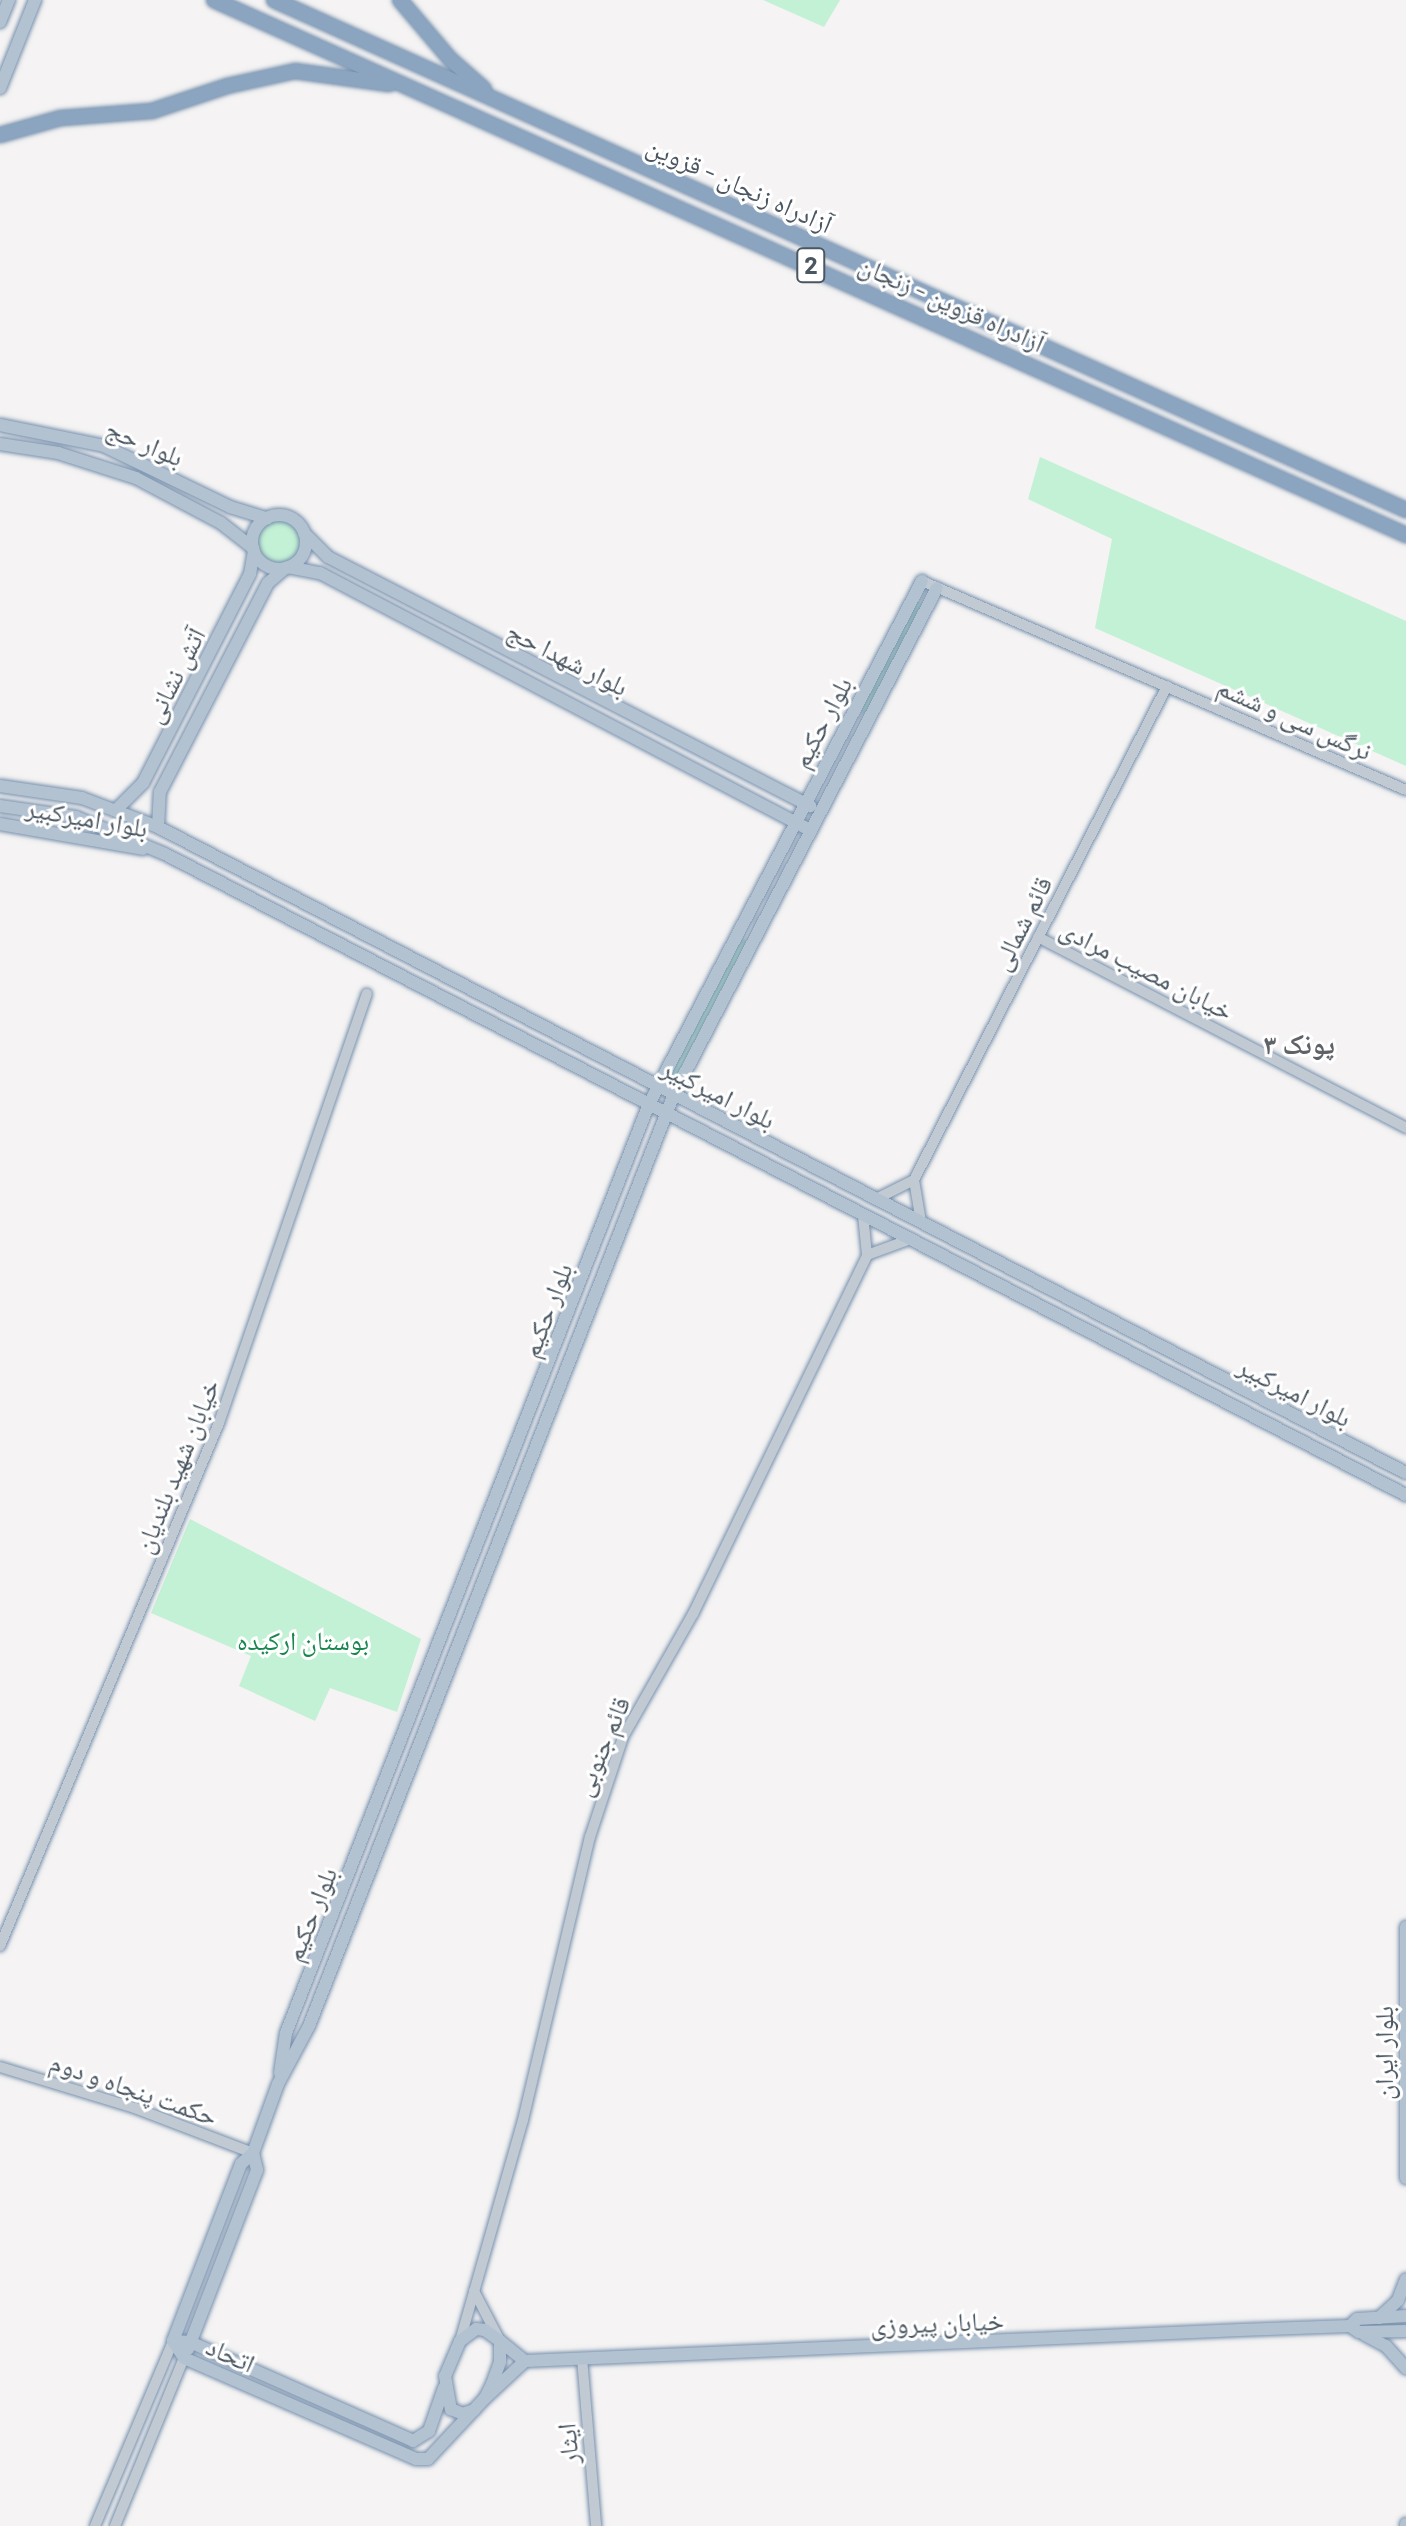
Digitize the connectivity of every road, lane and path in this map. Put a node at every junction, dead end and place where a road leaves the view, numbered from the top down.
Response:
1 (9, 0) edge
2 (35, 0) edge
3 (214, 0) edge
4 (274, 0) edge
5 (400, 0) edge
6 (0, 22) edge
7 (0, 88) edge
8 (418, 90) junction
9 (496, 100) junction
10 (0, 135) edge
11 (0, 425) edge
12 (0, 444) edge
13 (1406, 510) edge
14 (267, 518) junction
15 (304, 533) junction
16 (1406, 535) edge
17 (254, 550) junction
18 (287, 568) junction
19 (922, 581) joint
20 (937, 588) junction
21 (1167, 686) junction
22 (849, 717) junction
23 (175, 721) junction
24 (865, 726) junction
25 (193, 729) junction
26 (0, 777) edge
27 (0, 786) edge
28 (1406, 790) edge
29 (45, 791) junction
30 (803, 803) junction
31 (0, 806) edge
32 (117, 809) junction
33 (820, 810) junction
34 (794, 820) junction
35 (0, 824) edge
36 (158, 827) junction
37 (810, 830) junction
38 (165, 854) junction
39 (746, 913) junction
40 (761, 922) junction
41 (1038, 937) junction
42 (367, 994) dead end
43 (658, 1086) junction
44 (674, 1094) junction
45 (649, 1104) junction
46 (667, 1115) junction
47 (1406, 1128) edge
48 (914, 1180) junction
49 (876, 1199) junction
50 (863, 1215) junction
51 (921, 1222) junction
52 (911, 1239) junction
53 (867, 1255) junction
54 (1406, 1473) edge
55 (1406, 1495) edge
56 (1406, 1927) edge
57 (0, 1946) edge
58 (0, 2067) edge
59 (278, 2084) junction
60 (253, 2153) junction
61 (1406, 2178) edge
62 (1406, 2279) edge
63 (474, 2291) junction
64 (1406, 2316) edge
65 (1379, 2318) junction
66 (1354, 2329) junction
67 (1406, 2331) edge
68 (173, 2341) junction
69 (460, 2341) junction
70 (500, 2341) junction
71 (190, 2342) junction
72 (184, 2358) junction
73 (582, 2358) junction
74 (525, 2361) junction
75 (1406, 2368) edge
76 (444, 2388) junction
77 (485, 2398) junction
78 (474, 2410) junction
79 (95, 2526) edge
80 (115, 2526) edge
81 (596, 2526) edge

1 - 6 main road
2 - 7 main road
3 - 8 highway, آزادراه قزوین - زنجان / 2
4 - 9 highway, آزادراه زنجان - قزوین / 2
5 - 9 highway
8 - 10 highway
8 - 16 highway, آزادراه قزوین - زنجان / 2
9 - 13 highway, آزادراه زنجان - قزوین / 2
11 - 14 main road, بلوار حج
12 - 17 main road, بلوار حج
14 - 15 main road
14 - 17 main road
15 - 18 main road
15 - 30 main road, بلوار شهدا حج
17 - 18 main road
17 - 23 main road, آتش نشانی
18 - 25 main road, آتش نشانی
18 - 34 main road, بلوار شهدا حج
19 - 20 street, نرگس سی و ششم
19 - 22 main road, بلوار حکیم
20 - 21 street, نرگس سی و ششم
20 - 24 main road, بلوار حکیم
21 - 28 street, نرگس سی و ششم
21 - 41 street, قائم شمالی
22 - 24 main road
22 - 30 main road, بلوار حکیم
23 - 25 main road
23 - 32 main road, آتش نشانی
24 - 33 main road, بلوار حکیم
25 - 36 main road, آتش نشانی
26 - 29 main road
27 - 29 main road, بلوار امیرکبیر
29 - 32 main road, بلوار امیرکبیر
30 - 33 main road, بلوار شهدا حج
30 - 34 main road, بلوار حکیم
31 - 38 main road, بلوار امیرکبیر
32 - 36 main road, بلوار امیرکبیر
33 - 37 main road, بلوار حکیم
34 - 37 main road, بلوار شهدا حج
34 - 39 main road, بلوار حکیم
35 - 38 main road, بلوار امیرکبیر
36 - 43 main road, بلوار امیرکبیر
37 - 40 main road, بلوار حکیم
38 - 45 main road, بلوار امیرکبیر
39 - 40 main road
39 - 43 main road, بلوار حکیم
40 - 44 main road, بلوار حکیم
41 - 47 street, خیابان مصیب مرادی
41 - 48 street, قائم شمالی
42 - 57 street, خیابان شهید بلندیان
43 - 44 main road, بلوار امیرکبیر
43 - 45 main road, بلوار حکیم
44 - 46 main road, بلوار حکیم
44 - 49 main road, بلوار امیرکبیر
45 - 46 main road, بلوار امیرکبیر
45 - 59 main road, بلوار حکیم
46 - 50 main road, بلوار امیرکبیر
46 - 59 main road, بلوار حکیم
48 - 49 street
48 - 51 street
49 - 51 main road, بلوار امیرکبیر
50 - 52 main road, بلوار امیرکبیر
50 - 53 street
51 - 54 main road, بلوار امیرکبیر
52 - 53 street
52 - 55 main road, بلوار امیرکبیر
53 - 63 street, قائم جنوبی
56 - 61 main road, بلوار ایران
58 - 60 street, حکمت پنجاه و دوم
59 - 60 main road, بلوار حکیم
60 - 68 main road, بلوار حکیم
60 - 71 main road, بلوار حکیم
62 - 65 main road
63 - 69 street, قائم جنوبی
63 - 70 street
64 - 65 main road, خیابان پیروزی
65 - 66 main road, خیابان پیروزی
66 - 67 main road, خیابان پیروزی
66 - 73 main road, خیابان پیروزی
66 - 75 main road
68 - 71 main road, اتحاد
68 - 72 main road, اتحاد
68 - 79 street, بلوار حکیم
69 - 70 main road
69 - 76 main road
70 - 74 main road
70 - 77 main road
71 - 72 main road, بلوار حکیم
71 - 76 main road, اتحاد
72 - 78 main road, اتحاد
72 - 80 street, بلوار حکیم
73 - 74 main road, خیابان پیروزی
73 - 81 street, ایثار
74 - 77 main road
76 - 78 main road
77 - 78 main road, اتحاد

